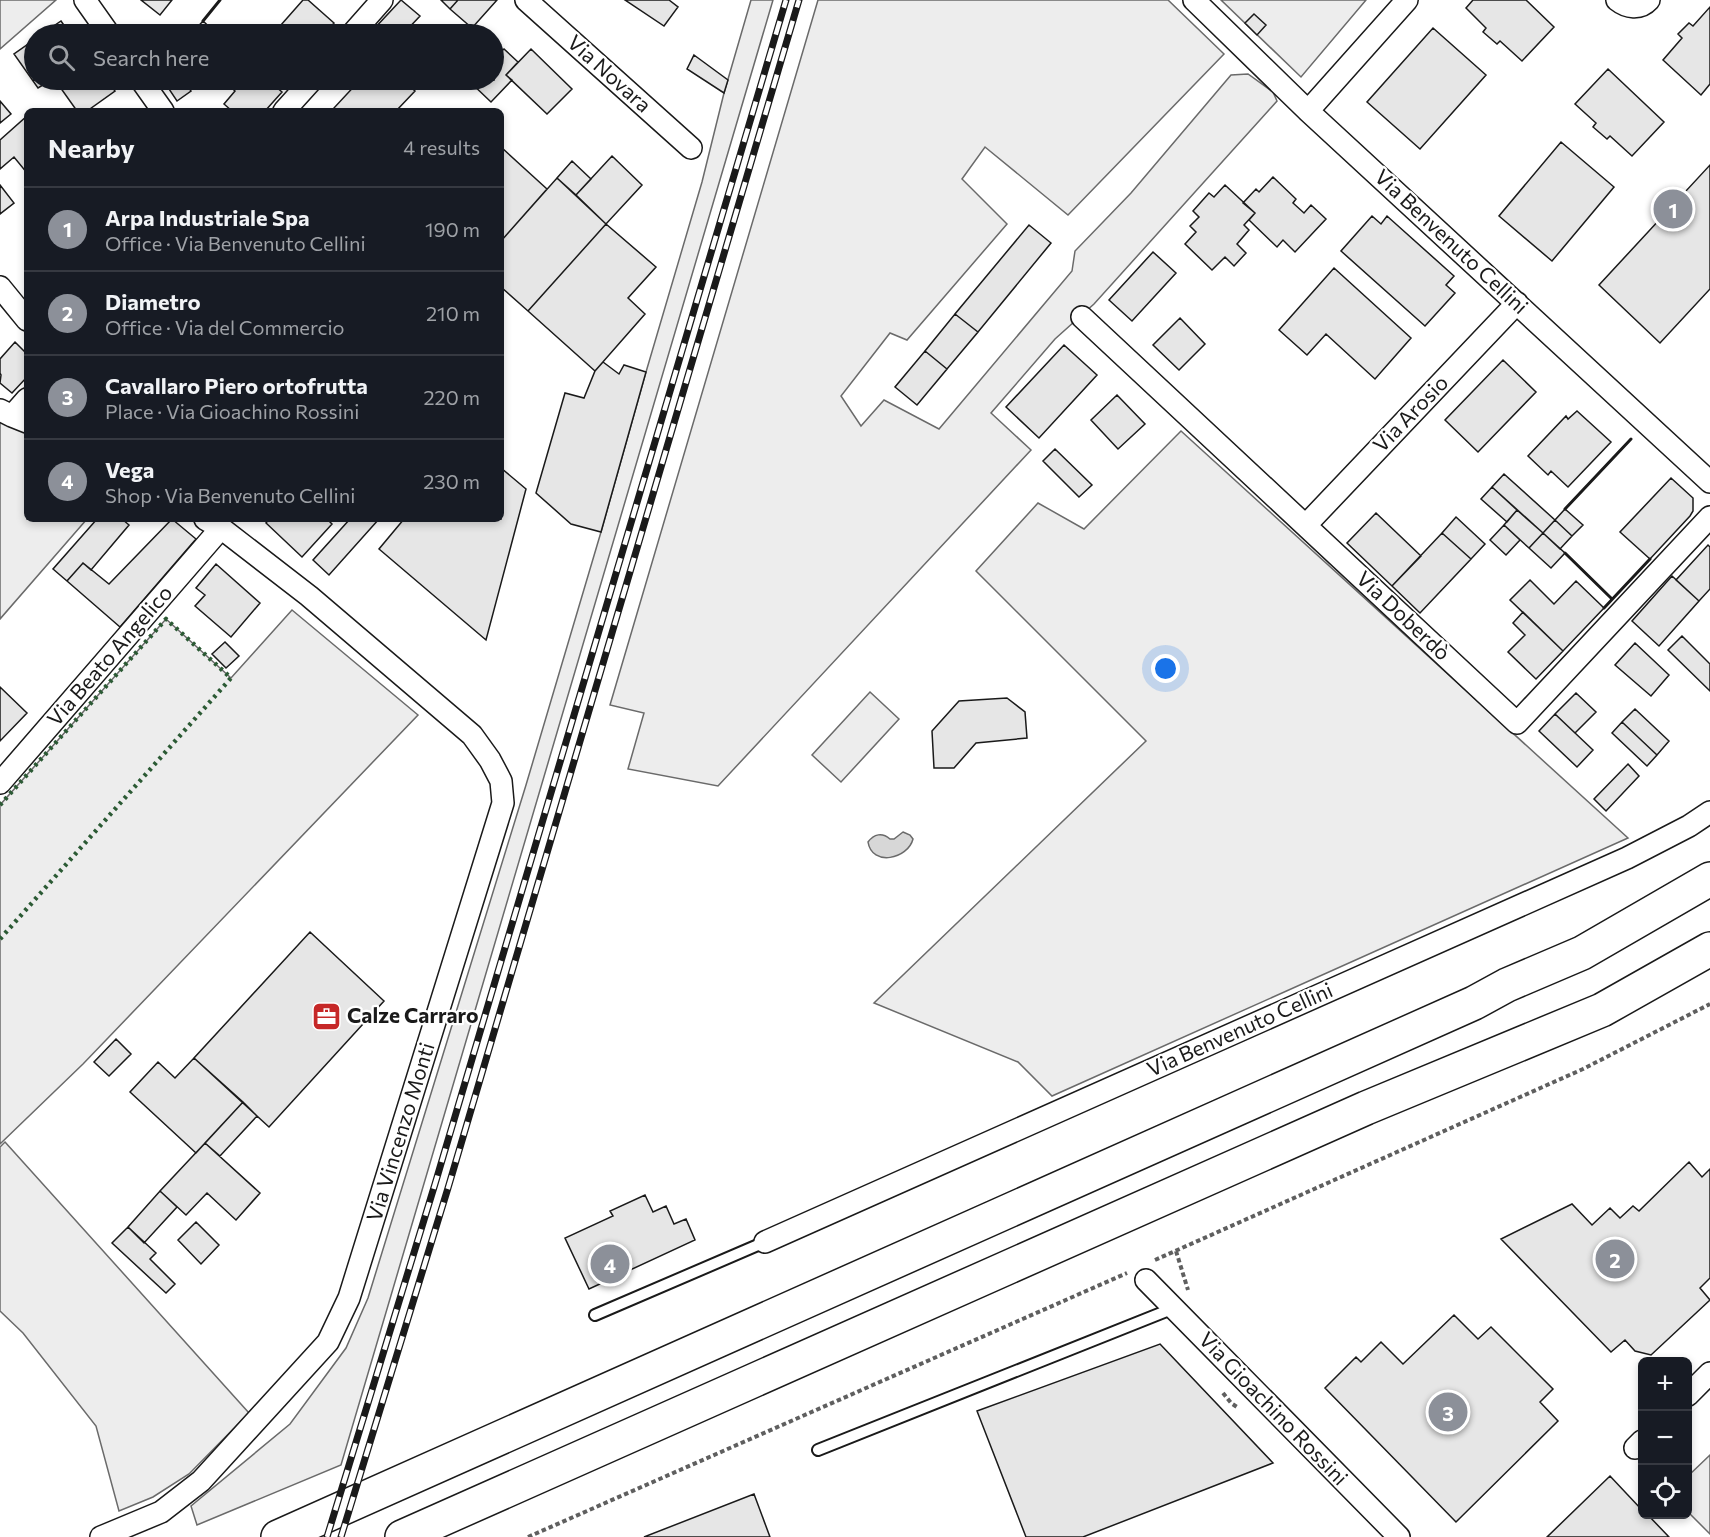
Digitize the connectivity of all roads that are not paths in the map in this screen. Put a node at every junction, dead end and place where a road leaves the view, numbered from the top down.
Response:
1 (85, 0) edge
2 (382, 0) edge
3 (526, 0) edge
4 (1194, 0) edge
5 (1407, 0) edge
6 (1617, 0) edge
7 (1649, 0) edge
8 (102, 24) edge
9 (361, 24) edge
10 (148, 90) edge
11 (303, 90) edge
12 (161, 108) edge
13 (287, 108) edge
14 (1308, 111) junction
15 (691, 148) dead end
16 (0, 287) edge
17 (1517, 303) junction
18 (24, 316) edge
19 (1082, 317) dead end
20 (24, 403) edge
21 (13, 416) edge
22 (1710, 482) edge
23 (1710, 517) edge
24 (213, 524) edge
25 (1306, 525) junction
26 (0, 783) edge
27 (1710, 812) edge
28 (1710, 879) edge
29 (1710, 949) edge
30 (765, 1242) joint
31 (1142, 1271) road end
32 (1174, 1308) junction
33 (595, 1315) dead end
34 (1710, 1373) edge
35 (1692, 1391) edge
36 (818, 1450) dead end
37 (1394, 1536) edge
38 (101, 1537) edge
39 (278, 1537) edge
40 (402, 1537) edge

1 - 8 street
2 - 9 street
3 - 15 street, Via Novara
4 - 14 street, Via Benvenuto Cellini
5 - 14 street
6 - 7 street
10 - 12 street
11 - 13 street
14 - 17 street, Via Benvenuto Cellini
16 - 18 street
17 - 22 street, Via Benvenuto Cellini
17 - 25 street, Via Arosio
19 - 25 street, Via Doberdò
20 - 21 street
23 - 25 street, Via Doberdò
24 - 26 street, Via Beato Angelico
24 - 38 street, Via Vincenzo Monti
27 - 30 street, Via Benvenuto Cellini
28 - 39 highway
29 - 40 highway
30 - 33 lane
31 - 32 street, Via Gioachino Rossini
32 - 36 lane
32 - 37 street, Via Gioachino Rossini
34 - 35 street

